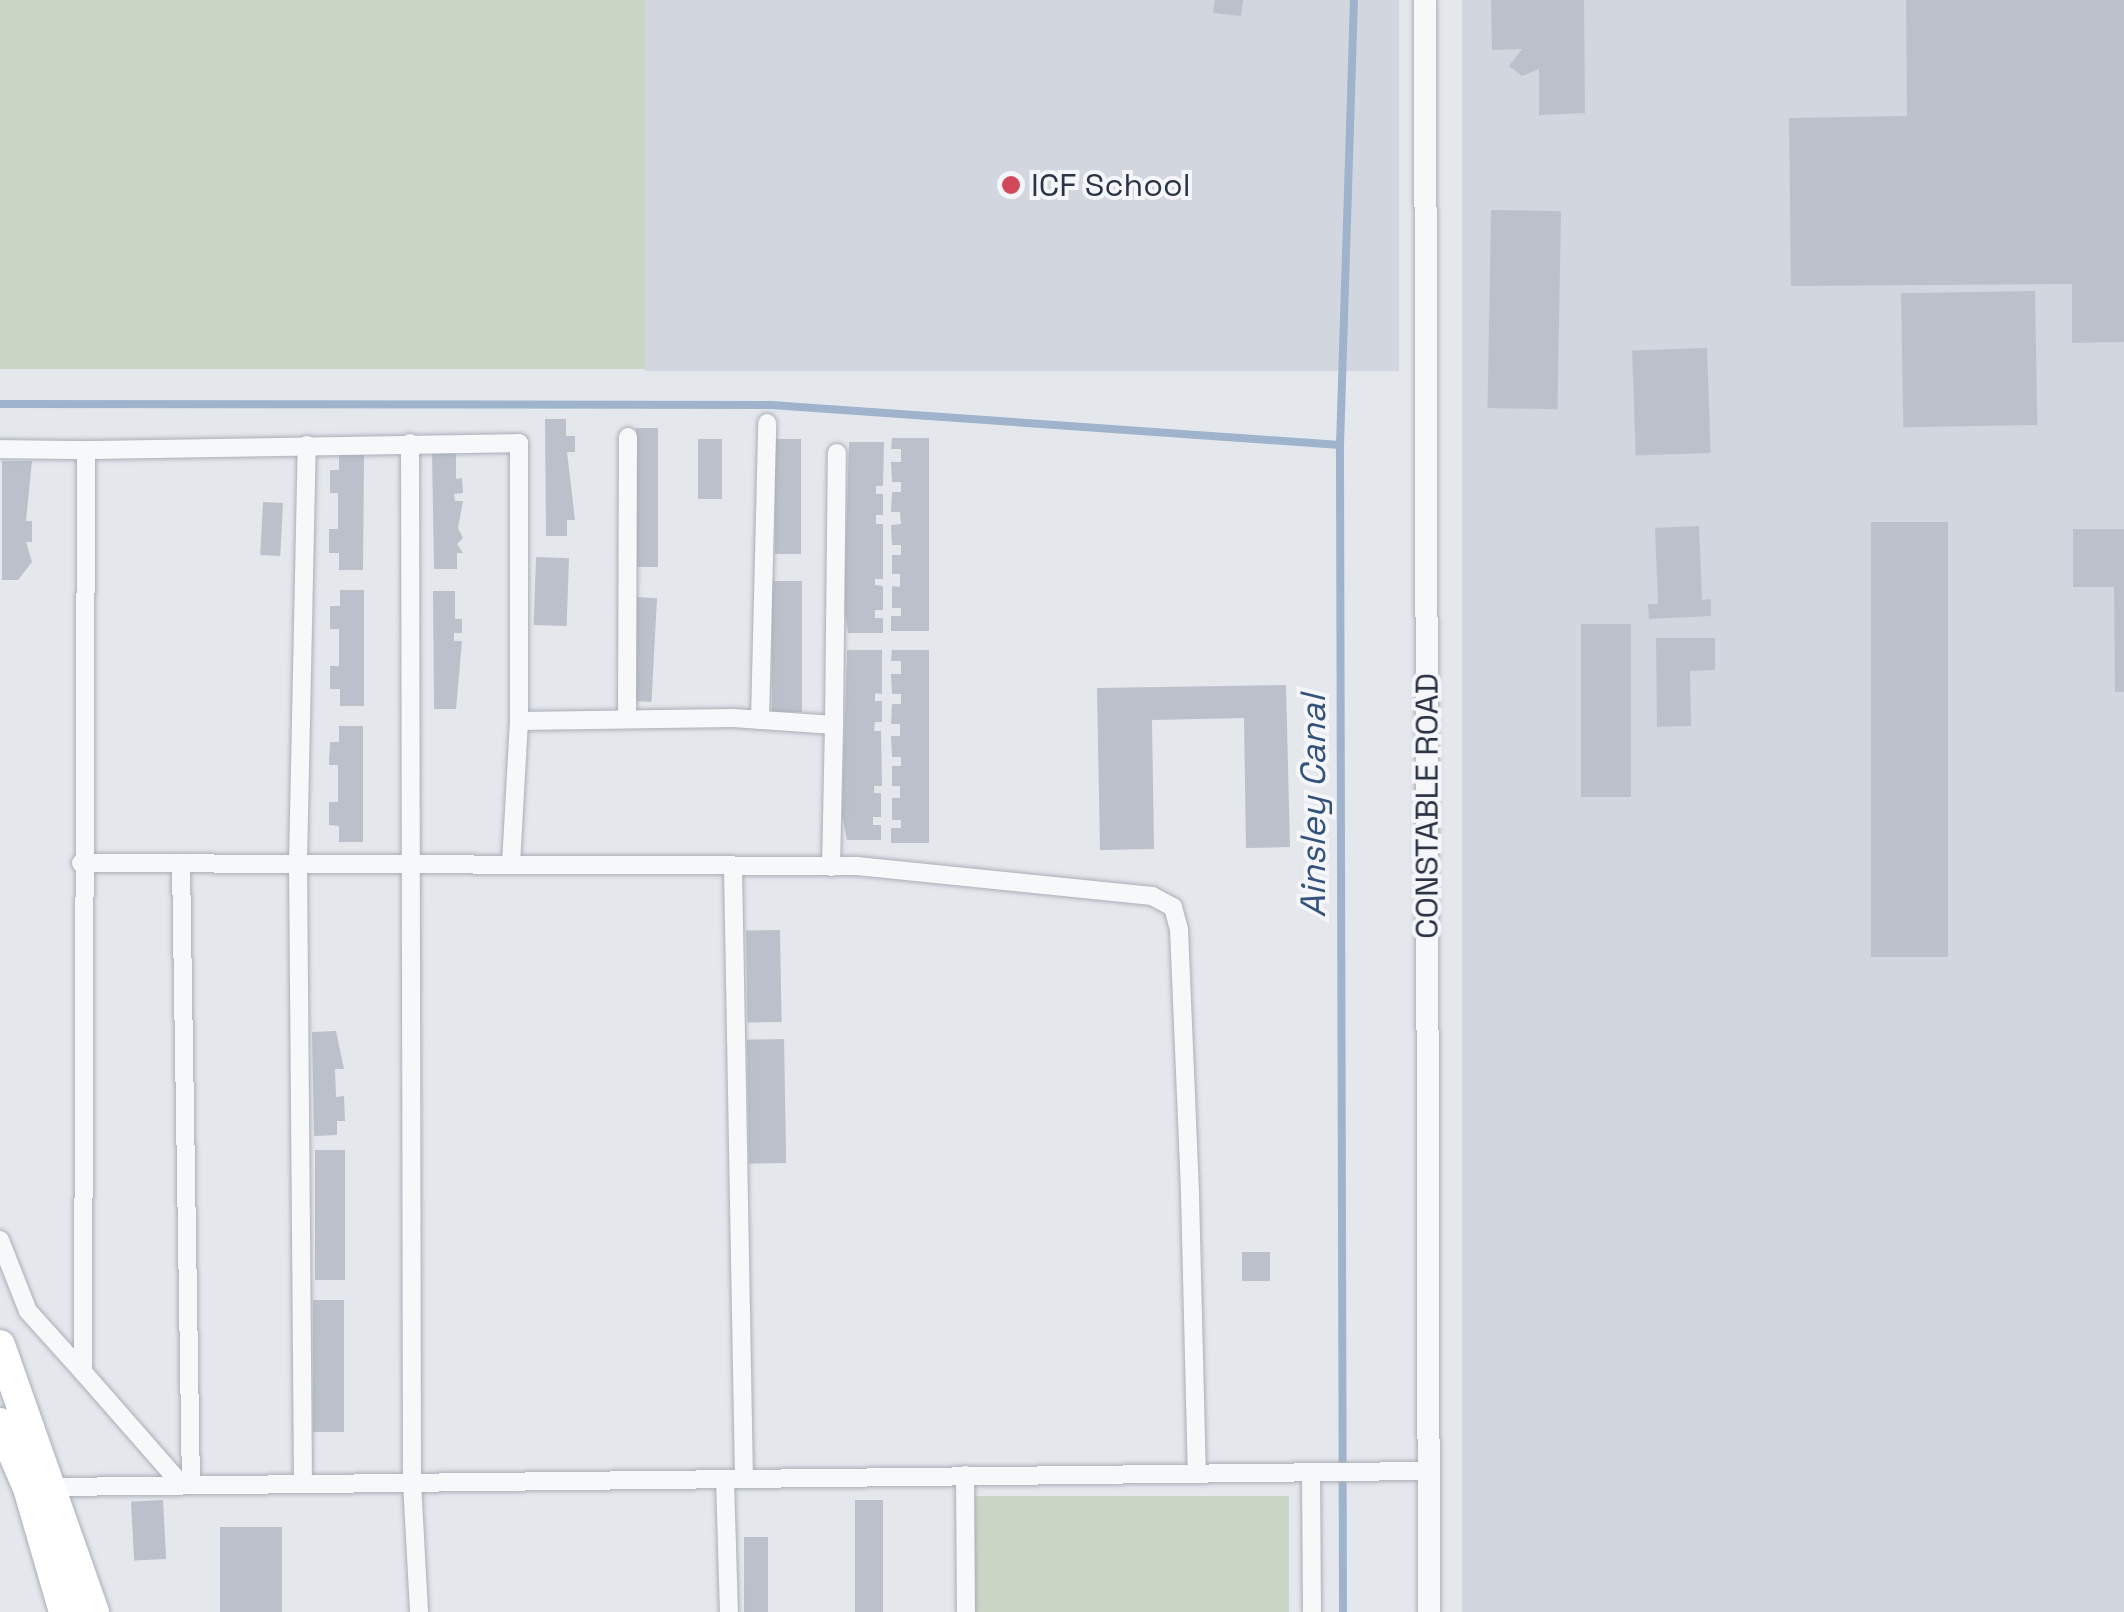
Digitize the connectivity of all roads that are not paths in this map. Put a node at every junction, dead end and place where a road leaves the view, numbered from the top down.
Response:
1 (1425, 0) edge
2 (766, 423) dead end
3 (628, 437) dead end
4 (410, 444) junction
5 (307, 445) junction
6 (0, 448) edge
7 (86, 450) junction
8 (837, 454) dead end
9 (627, 718) junction
10 (760, 720) junction
11 (519, 721) junction
12 (834, 724) junction
13 (80, 862) junction
14 (181, 863) junction
15 (298, 863) junction
16 (412, 863) junction
17 (511, 863) junction
18 (832, 867) junction
19 (733, 868) junction
20 (0, 1240) edge
21 (0, 1345) edge
22 (83, 1372) junction
23 (0, 1423) edge
24 (1429, 1471) junction
25 (1312, 1472) junction
26 (1196, 1474) junction
27 (965, 1475) junction
28 (734, 1479) junction
29 (412, 1482) junction
30 (303, 1484) junction
31 (186, 1485) junction
32 (55, 1487) junction
33 (64, 1612) edge
34 (94, 1612) edge
35 (419, 1612) edge
36 (729, 1612) edge
37 (966, 1612) edge
38 (1312, 1612) edge
39 (1429, 1612) edge

1 - 24 street, CONSTABLE ROAD
2 - 10 street
3 - 9 street
4 - 5 street
4 - 11 street
4 - 16 street
5 - 7 street
5 - 15 street
6 - 7 street
7 - 13 street
8 - 12 street
9 - 10 street
9 - 11 street
10 - 12 street
11 - 17 street
12 - 18 street
13 - 14 street
13 - 22 street
14 - 15 street
14 - 31 street
15 - 16 street
15 - 30 street
16 - 17 street
16 - 29 street
17 - 19 street
18 - 19 street
18 - 26 street
19 - 28 street
20 - 22 street
21 - 32 main road
22 - 31 street
23 - 33 main road
24 - 25 street
24 - 39 street, CONSTABLE ROAD
25 - 26 street
25 - 38 street
26 - 27 street
27 - 28 street
27 - 37 street
28 - 29 street
28 - 36 street
29 - 30 street
29 - 35 street
30 - 31 street
31 - 32 street
32 - 34 main road

